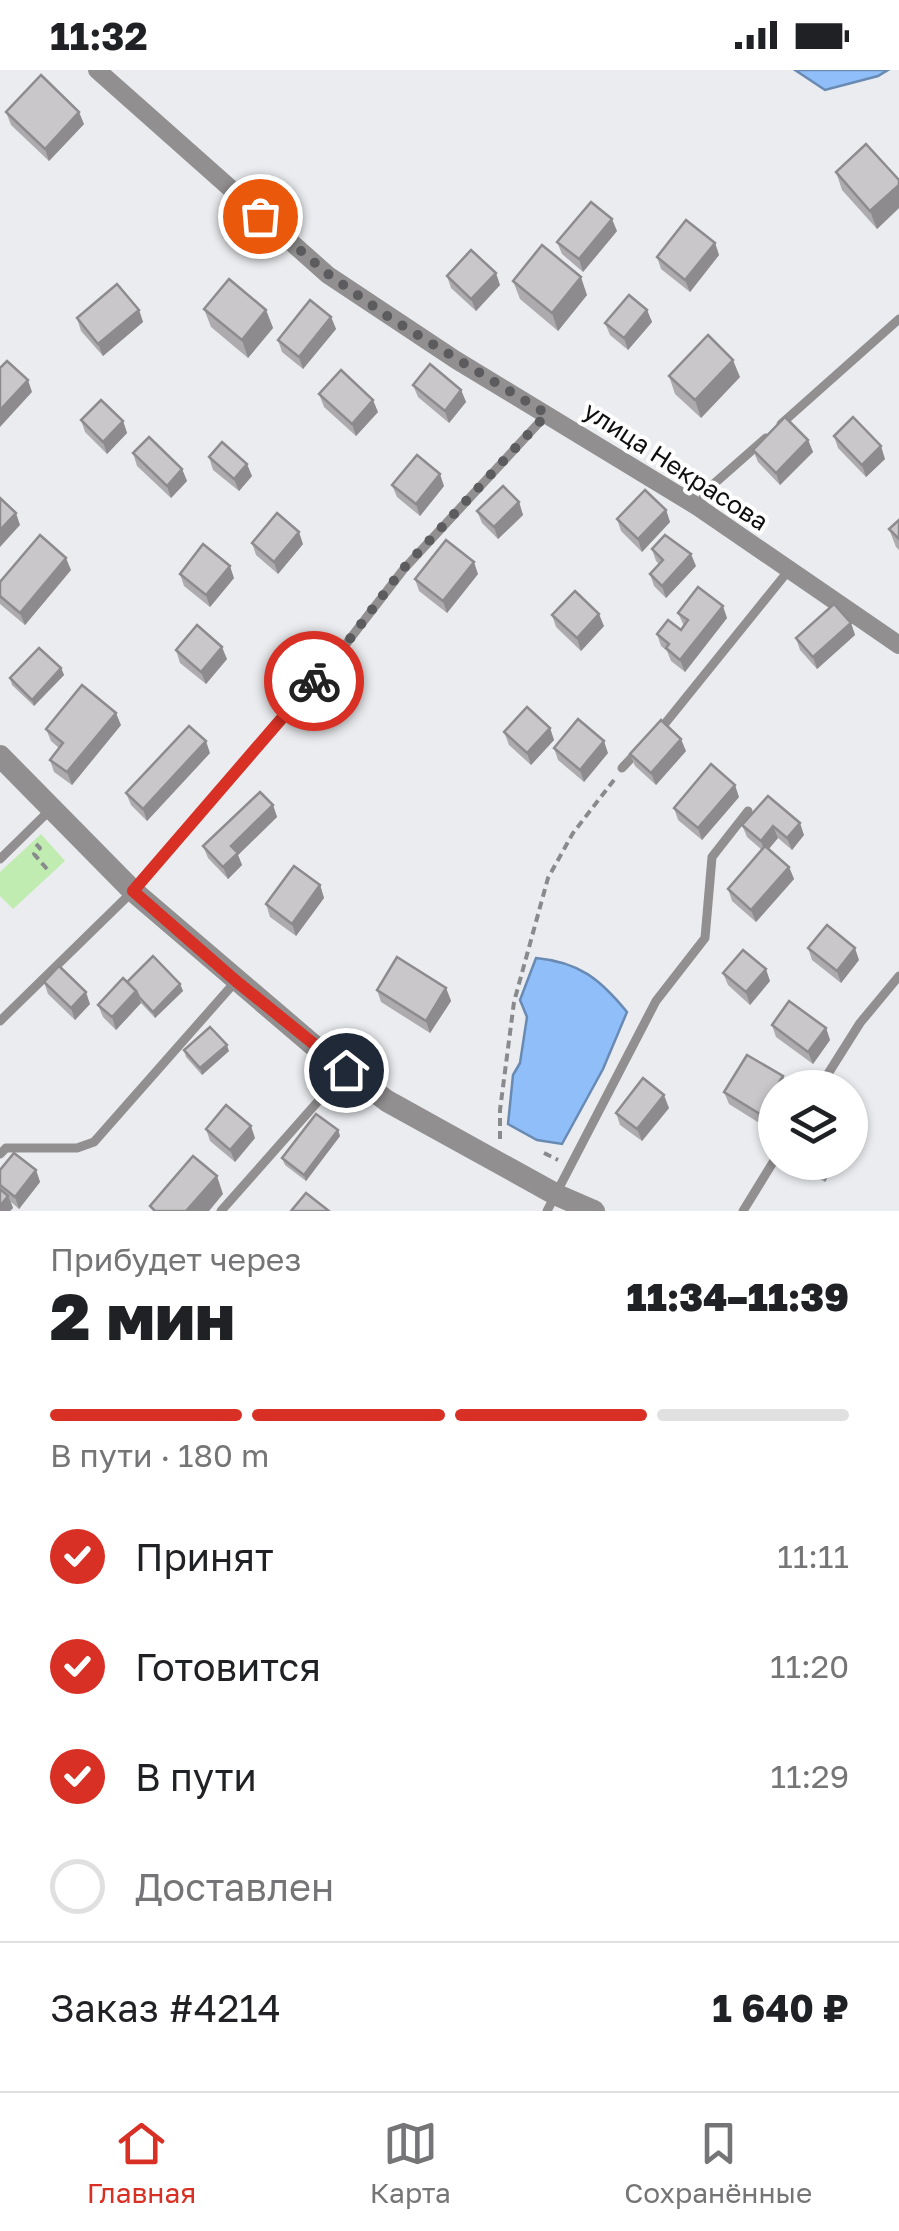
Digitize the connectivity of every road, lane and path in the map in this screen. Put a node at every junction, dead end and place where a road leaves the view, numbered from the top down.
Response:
1 (98, 70) edge
2 (899, 320) edge
3 (547, 414) junction
4 (698, 506) junction
5 (789, 570) junction
6 (899, 645) edge
7 (0, 756) edge
8 (622, 768) joint
9 (52, 809) junction
10 (748, 811) edge
11 (26, 834) junction
12 (0, 859) edge
13 (47, 869) dead end
14 (133, 891) junction
15 (899, 976) edge
16 (236, 981) junction
17 (0, 1021) edge
18 (346, 1070) junction
19 (830, 1070) edge
20 (500, 1142) dead end
21 (0, 1154) edge
22 (762, 1180) edge
23 (552, 1203) edge
24 (221, 1211) edge
25 (594, 1211) edge
26 (743, 1211) edge

1 - 3 street, улица Некрасова
2 - 4 lane
3 - 4 street, улица Некрасова
3 - 14 lane
4 - 5 street, улица Некрасова
5 - 6 street, улица Некрасова
5 - 8 lane
7 - 9 street
8 - 20 path
9 - 11 lane
9 - 14 street
10 - 23 lane
11 - 12 lane
11 - 13 path
14 - 16 street
14 - 17 lane
15 - 19 lane
16 - 18 street
16 - 21 lane
18 - 23 street
18 - 24 lane
22 - 26 lane
23 - 25 street

